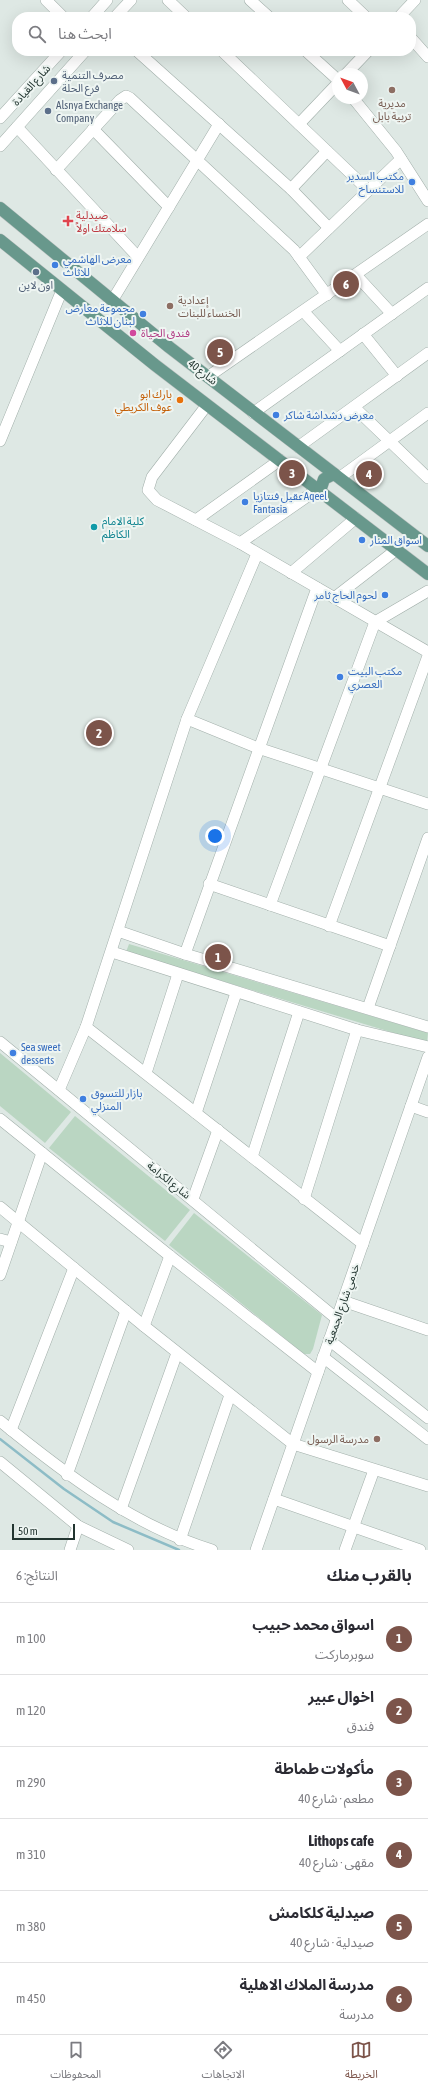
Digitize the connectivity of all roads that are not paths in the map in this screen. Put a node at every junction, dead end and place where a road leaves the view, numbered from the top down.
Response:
1 (46, 0) edge
2 (107, 0) edge
3 (131, 0) edge
4 (168, 0) edge
5 (250, 0) edge
6 (348, 0) edge
7 (415, 0) edge
8 (58, 12) edge
9 (96, 12) edge
10 (120, 12) edge
11 (181, 12) edge
12 (263, 12) edge
13 (361, 12) edge
14 (404, 12) edge
15 (416, 43) edge
16 (56, 56) edge
17 (81, 56) edge
18 (143, 56) edge
19 (227, 56) edge
20 (312, 56) edge
21 (363, 56) edge
22 (428, 56) edge
23 (352, 68) edge
24 (332, 75) edge
25 (332, 89) edge
26 (358, 104) edge
27 (0, 118) edge
28 (219, 124) junction
29 (299, 124) junction
30 (17, 127) junction
31 (93, 129) junction
32 (0, 146) edge
33 (327, 151) junction
34 (198, 159) junction
35 (401, 159) junction
36 (56, 170) junction
37 (291, 189) junction
38 (368, 190) junction
39 (427, 198) edge
40 (169, 207) junction
41 (0, 208) edge
42 (428, 224) edge
43 (329, 228) junction
44 (0, 240) edge
45 (138, 257) junction
46 (299, 257) junction
47 (356, 275) junction
48 (428, 288) edge
49 (62, 290) junction
50 (327, 295) junction
51 (112, 301) junction
52 (304, 312) junction
53 (392, 314) junction
54 (363, 334) junction
55 (340, 351) junction
56 (428, 353) edge
57 (209, 376) junction
58 (397, 376) junction
59 (207, 405) junction
60 (354, 407) junction
61 (253, 412) junction
62 (428, 413) edge
63 (389, 440) junction
64 (0, 442) edge
65 (298, 447) junction
66 (313, 458) junction
67 (280, 460) junction
68 (298, 474) junction
69 (427, 475) edge
70 (336, 476) junction
71 (319, 490) junction
72 (356, 518) junction
73 (196, 520) junction
74 (240, 544) junction
75 (428, 546) edge
76 (396, 550) junction
77 (257, 554) junction
78 (291, 573) junction
79 (428, 574) edge
80 (317, 588) junction
81 (428, 591) edge
82 (334, 598) junction
83 (375, 622) junction
84 (428, 652) edge
85 (428, 656) edge
86 (187, 719) junction
87 (258, 748) junction
88 (320, 768) junction
89 (378, 788) junction
90 (428, 804) edge
91 (428, 838) edge
92 (210, 884) junction
93 (270, 905) junction
94 (329, 926) junction
95 (118, 931) junction
96 (390, 946) junction
97 (112, 952) junction
98 (185, 954) junction
99 (178, 974) junction
100 (236, 992) junction
101 (368, 1008) junction
102 (299, 1012) junction
103 (86, 1027) junction
104 (428, 1027) edge
105 (357, 1030) junction
106 (0, 1042) edge
107 (428, 1047) edge
108 (428, 1057) edge
109 (146, 1073) junction
110 (59, 1090) junction
111 (411, 1106) junction
112 (428, 1112) edge
113 (196, 1113) junction
114 (0, 1119) edge
115 (218, 1130) junction
116 (42, 1153) junction
117 (252, 1157) junction
118 (193, 1199) junction
119 (304, 1199) junction
120 (0, 1207) edge
121 (18, 1222) junction
122 (0, 1238) edge
123 (11, 1242) junction
124 (363, 1244) junction
125 (170, 1256) junction
126 (74, 1268) junction
127 (0, 1275) edge
128 (343, 1301) junction
129 (126, 1311) junction
130 (337, 1319) junction
131 (144, 1326) junction
132 (428, 1330) edge
133 (329, 1340) junction
134 (177, 1353) junction
135 (323, 1357) junction
136 (318, 1372) junction
137 (230, 1395) junction
138 (428, 1418) edge
139 (0, 1421) edge
140 (11, 1430) junction
141 (428, 1439) edge
142 (293, 1444) junction
143 (0, 1462) edge
144 (374, 1470) junction
145 (67, 1475) junction
146 (428, 1486) edge
147 (274, 1499) junction
148 (121, 1509) junction
149 (78, 1526) junction
150 (353, 1528) junction
151 (180, 1540) junction
152 (70, 1550) edge
153 (128, 1550) edge
154 (212, 1550) edge
155 (256, 1550) edge
156 (345, 1550) edge
157 (420, 1550) edge

1 - 8 street
2 - 9 street
3 - 10 street
4 - 11 street
5 - 12 street
6 - 13 street
7 - 14 street
15 - 22 street
16 - 27 street, شارع القيادة
17 - 30 street, شارع القيادة
18 - 28 street
19 - 29 street
20 - 24 street
21 - 23 street
25 - 29 street
26 - 35 street
28 - 34 street
28 - 37 street
29 - 33 street
30 - 32 street, شارع القيادة
30 - 36 street
31 - 34 street
31 - 36 street
31 - 40 street
33 - 37 street
33 - 38 street
34 - 40 street
34 - 46 street
35 - 38 street
35 - 39 street
36 - 45 street
37 - 43 street
38 - 43 street
40 - 45 street
41 - 51 main road, شارع 40
42 - 47 street
43 - 46 street
44 - 49 main road
45 - 51 street
46 - 50 street
47 - 50 street
47 - 53 street
48 - 53 street
49 - 59 main road
49 - 64 street
50 - 52 street
51 - 57 main road, شارع 40
52 - 55 street
52 - 57 street
53 - 54 street
54 - 55 street
54 - 58 street
55 - 61 street
56 - 58 street
57 - 61 main road, شارع 40
58 - 60 street
59 - 67 main road
59 - 73 street
60 - 63 street
60 - 65 street
61 - 65 main road, شارع 40
62 - 63 street
63 - 69 street
63 - 70 street
65 - 66 main road, شارع 40
66 - 68 main road
66 - 70 main road, شارع 40
67 - 68 main road
67 - 73 street
68 - 71 main road
70 - 71 main road
70 - 75 main road, شارع 40
71 - 72 main road
71 - 74 street
72 - 76 main road
72 - 78 street
73 - 74 street
74 - 77 street
76 - 79 main road
76 - 82 street
77 - 78 street
77 - 86 street
78 - 80 street
80 - 82 street
80 - 87 street
81 - 83 street
82 - 83 street
83 - 84 street
83 - 88 street
85 - 89 street
86 - 87 street
86 - 95 street
87 - 88 street
87 - 92 street
88 - 89 street
88 - 93 street
89 - 90 street
89 - 94 street
91 - 96 street
92 - 93 street
92 - 98 street
93 - 94 street
94 - 96 street
95 - 97 street
95 - 98 street
96 - 101 street
97 - 99 street
97 - 103 street
98 - 101 street
99 - 100 street
99 - 109 street
100 - 102 street
100 - 113 street
101 - 104 street
102 - 105 street
102 - 117 street
103 - 109 street
103 - 110 street
105 - 107 street
105 - 119 street
106 - 110 street, شارع الكرامة
108 - 111 street, خدمي شارع الجمعية
109 - 113 street
110 - 118 street, شارع الكرامة
111 - 112 street
111 - 124 street, خدمي شارع الجمعية
113 - 115 street
114 - 116 street
115 - 117 street
115 - 118 street
116 - 121 street
116 - 125 street
117 - 119 street
118 - 130 street, شارع الكرامة
119 - 124 street
120 - 121 street
121 - 123 street
121 - 126 street
122 - 123 street
123 - 127 street
124 - 128 street, خدمي شارع الجمعية
125 - 131 street
125 - 136 street
126 - 129 street
126 - 140 street
128 - 130 street, خدمي شارع الجمعية
128 - 132 street
129 - 131 street
129 - 145 street
130 - 133 street, خدمي شارع الجمعية
131 - 134 street
133 - 135 street, خدمي شارع الجمعية
133 - 138 street
134 - 137 street
134 - 148 street
135 - 136 street, خدمي شارع الجمعية
135 - 141 street
136 - 142 street, خدمي شارع الجمعية
137 - 142 street
137 - 151 street
139 - 140 street
140 - 145 street
142 - 144 street
142 - 147 street, خدمي شارع الجمعية
143 - 149 street
144 - 146 street
144 - 150 street
145 - 148 street
147 - 150 street
147 - 155 street, خدمي شارع الجمعية
148 - 151 street
149 - 152 street
149 - 153 street
150 - 156 street
150 - 157 street
151 - 154 street

